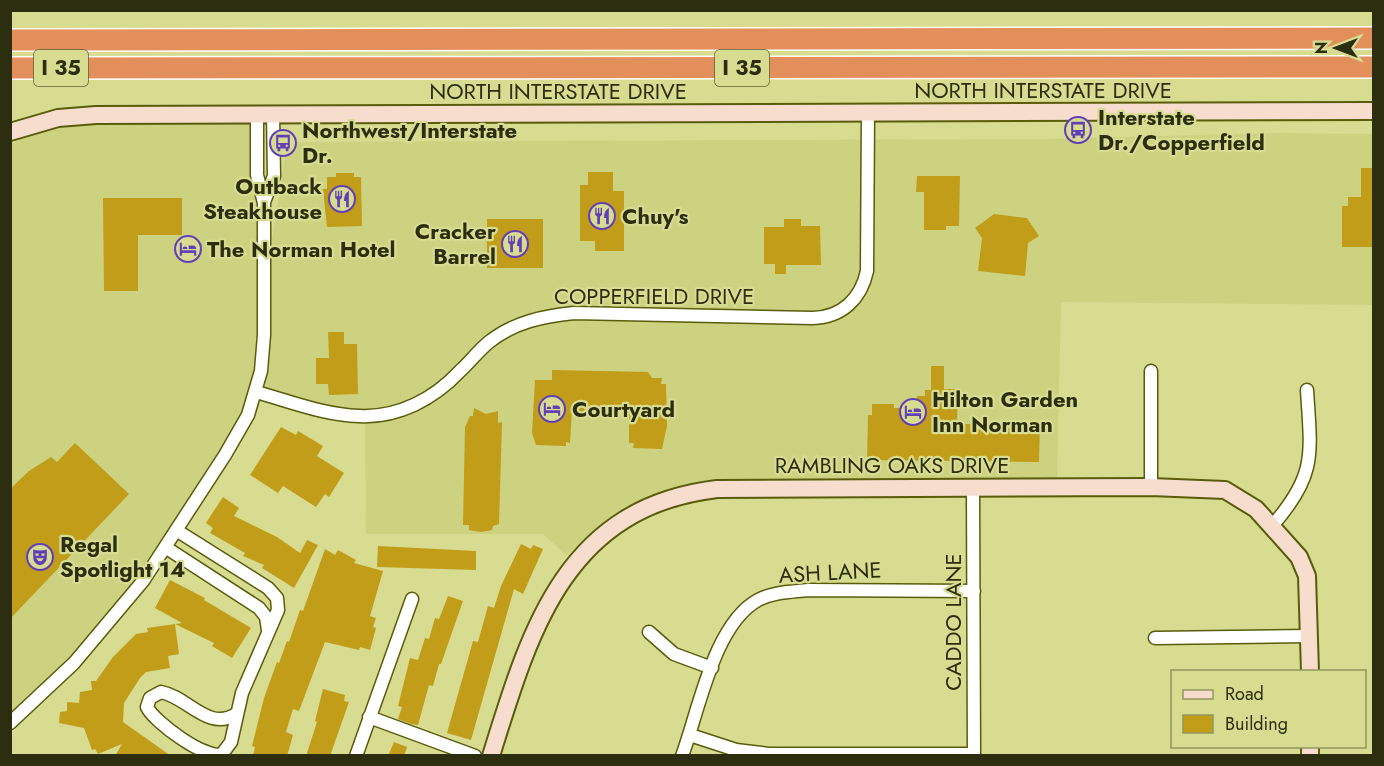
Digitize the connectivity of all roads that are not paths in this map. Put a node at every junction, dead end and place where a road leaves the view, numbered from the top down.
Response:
1 (1374, 38) edge
2 (10, 40) edge
3 (1374, 67) edge
4 (10, 68) edge
5 (111, 68) junction
6 (10, 80) edge
7 (1374, 111) edge
8 (868, 113) junction
9 (265, 114) junction
10 (32, 127) junction
11 (10, 132) edge
12 (10, 142) edge
13 (1151, 371) dead end
14 (1307, 390) dead end
15 (256, 392) junction
16 (1151, 487) junction
17 (974, 488) junction
18 (1272, 526) junction
19 (176, 530) junction
20 (165, 547) junction
21 (974, 591) junction
22 (412, 599) dead end
23 (268, 631) junction
24 (649, 632) dead end
25 (1310, 636) junction
26 (1155, 638) dead end
27 (712, 668) junction
28 (1310, 670) edge
29 (236, 714) junction
30 (369, 717) junction
31 (10, 723) edge
32 (690, 735) junction
33 (974, 755) edge
34 (356, 756) edge
35 (475, 756) edge
36 (491, 756) edge
37 (682, 756) edge

1 - 2 highway, I 35
3 - 5 highway, I 35
4 - 5 highway, I 35
5 - 6 highway
7 - 8 main road, NORTH INTERSTATE DRIVE
8 - 9 main road, NORTH INTERSTATE DRIVE
8 - 15 street, COPPERFIELD DRIVE
9 - 10 main road, NORTH INTERSTATE DRIVE
9 - 15 street
10 - 11 main road, NORTH INTERSTATE DRIVE
10 - 12 main road, NORTH INTERSTATE DRIVE
13 - 16 street
14 - 18 street
15 - 19 street
16 - 17 main road, RAMBLING OAKS DRIVE
16 - 18 main road, RAMBLING OAKS DRIVE
17 - 21 street, CADDO LANE
17 - 36 main road, RAMBLING OAKS DRIVE
18 - 25 main road, RAMBLING OAKS DRIVE
19 - 20 street
19 - 23 street
20 - 23 street
20 - 31 street
21 - 27 street, ASH LANE
21 - 33 street, CADDO LANE
22 - 30 street
23 - 29 street
24 - 27 street
25 - 26 street
25 - 28 main road, RAMBLING OAKS DRIVE
27 - 32 street, ASH LANE
29 - 29 street
30 - 34 street
30 - 35 street
32 - 33 street
32 - 37 street, ASH LANE

